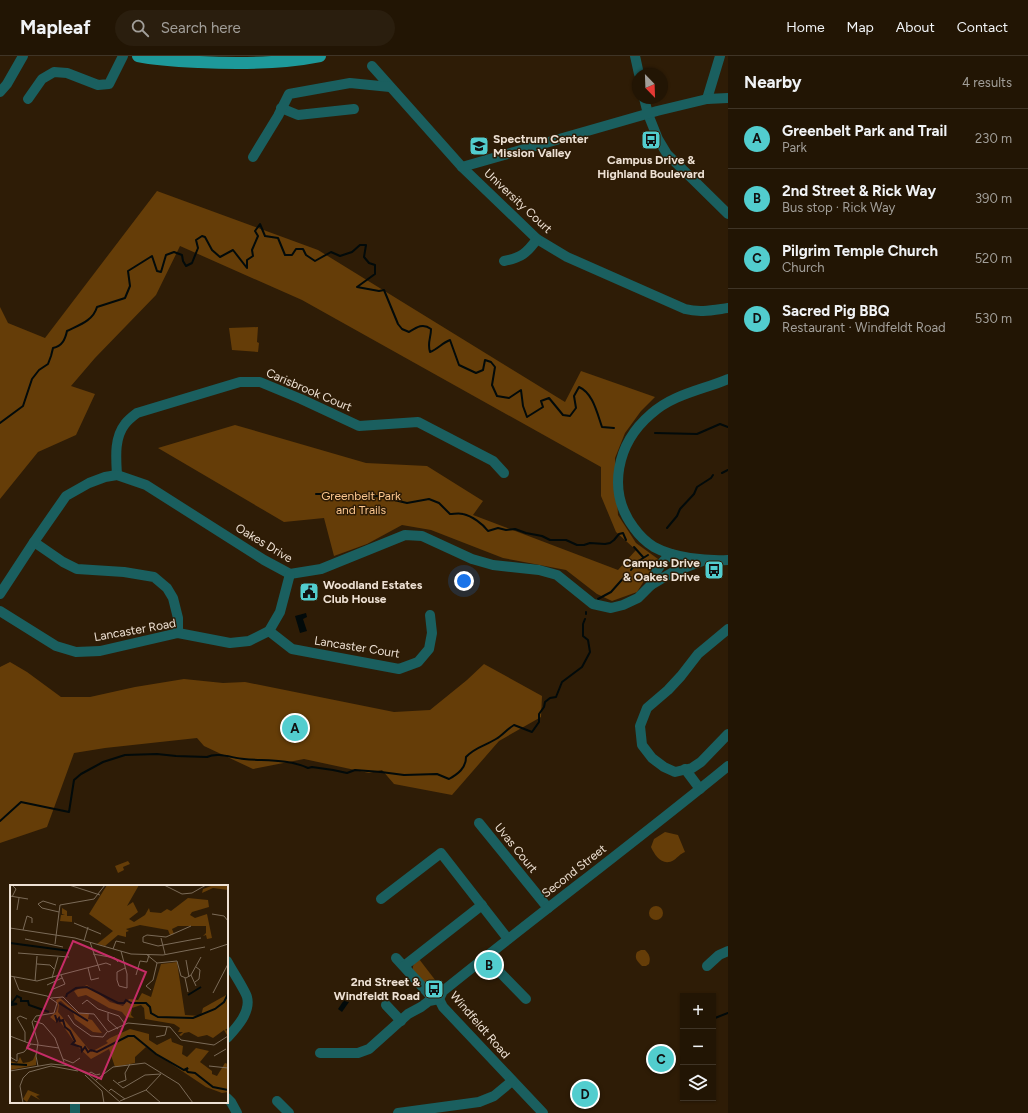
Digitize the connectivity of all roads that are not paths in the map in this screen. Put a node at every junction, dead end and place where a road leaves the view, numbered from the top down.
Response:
1 (24, 56) edge
2 (123, 56) edge
3 (138, 56) edge
4 (320, 56) edge
5 (635, 56) edge
6 (720, 56) edge
7 (372, 66) dead end
8 (638, 68) edge
9 (390, 88) junction
10 (0, 92) edge
11 (728, 98) edge
12 (28, 99) dead end
13 (707, 99) junction
14 (646, 104) edge
15 (282, 108) junction
16 (354, 109) dead end
17 (648, 114) junction
18 (253, 157) dead end
19 (462, 167) junction
20 (728, 214) edge
21 (537, 239) junction
22 (504, 261) dead end
23 (728, 308) edge
24 (728, 379) edge
25 (504, 473) dead end
26 (117, 475) junction
27 (34, 542) junction
28 (671, 554) junction
29 (705, 560) junction
30 (728, 560) edge
31 (290, 574) junction
32 (660, 579) junction
33 (651, 585) junction
34 (0, 594) edge
35 (0, 611) edge
36 (430, 615) dead end
37 (728, 628) edge
38 (270, 632) junction
39 (178, 633) junction
40 (728, 734) edge
41 (728, 766) edge
42 (689, 768) junction
43 (703, 787) junction
44 (479, 823) dead end
45 (380, 899) dead end
46 (482, 905) junction
47 (548, 908) junction
48 (508, 939) junction
49 (728, 951) edge
50 (485, 957) junction
51 (396, 958) dead end
52 (228, 963) edge
53 (404, 966) junction
54 (707, 966) dead end
55 (526, 998) dead end
56 (439, 999) junction
57 (386, 1005) dead end
58 (401, 1021) junction
59 (228, 1037) edge
60 (320, 1053) dead end
61 (512, 1081) junction
62 (228, 1099) edge
63 (277, 1101) dead end
64 (237, 1113) edge
65 (289, 1113) edge
66 (398, 1113) edge
67 (543, 1113) edge

1 - 10 street
2 - 12 street
3 - 4 main road
5 - 8 street
6 - 13 street
7 - 9 street, University Court
9 - 15 street
9 - 19 street, University Court
11 - 13 street
13 - 17 street
14 - 17 street
15 - 16 street
15 - 18 street
17 - 19 street
17 - 20 street
19 - 21 street, University Court
21 - 22 street
21 - 23 street, University Court
24 - 28 street
25 - 26 street, Carisbrook Court
26 - 27 street
26 - 31 street, Oakes Drive
27 - 34 street
27 - 39 street
28 - 29 street
28 - 32 street, Oakes Drive
28 - 33 street, Oakes Drive
29 - 30 street
29 - 32 street
31 - 33 street, Oakes Drive
31 - 38 street
32 - 33 street, Oakes Drive
35 - 39 street, Lancaster Road
36 - 38 street, Lancaster Court
37 - 42 street
38 - 39 street, Lancaster Road
40 - 42 street
41 - 43 street, Second Street
42 - 43 street
43 - 47 street, Second Street
44 - 47 street, Uvas Court
45 - 46 street
46 - 48 street
46 - 53 street
47 - 48 street, Second Street
48 - 50 street, Second Street
49 - 54 street
50 - 55 street
50 - 56 street, Second Street
51 - 53 street, Windfeldt Road
52 - 59 street
53 - 56 street, Windfeldt Road
56 - 58 street
56 - 61 street, Windfeldt Road
57 - 58 street
58 - 60 street
61 - 66 street
61 - 67 street, Windfeldt Road
62 - 64 street
63 - 65 street

